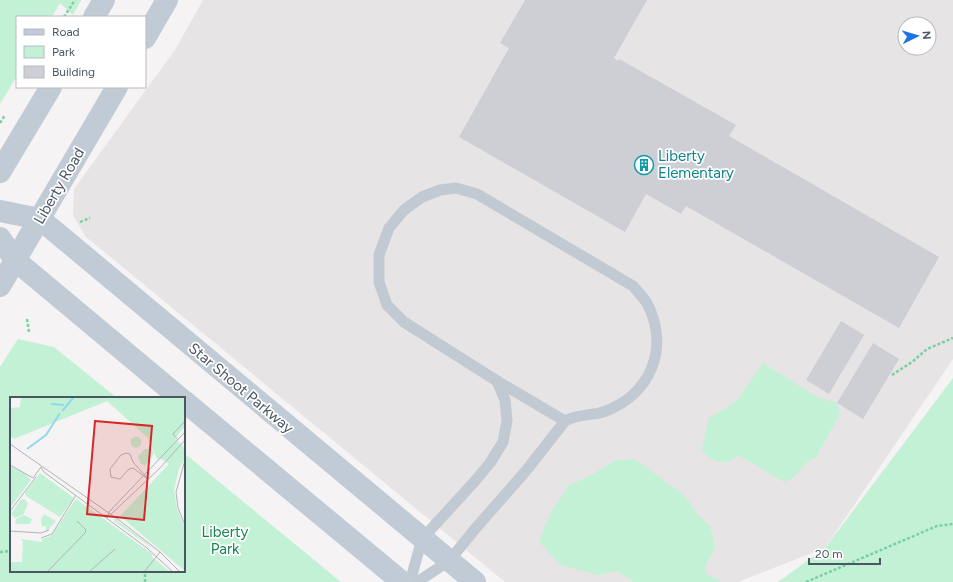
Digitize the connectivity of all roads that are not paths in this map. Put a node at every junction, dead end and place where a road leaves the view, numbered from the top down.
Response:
1 (104, 0) edge
2 (167, 0) edge
3 (95, 16) edge
4 (146, 36) edge
5 (50, 88) edge
6 (116, 88) edge
7 (0, 172) edge
8 (0, 210) edge
9 (40, 219) junction
10 (0, 238) edge
11 (14, 260) junction
12 (0, 286) edge
13 (497, 381) junction
14 (179, 397) edge
15 (185, 402) edge
16 (565, 421) junction
17 (422, 539) junction
18 (449, 562) junction
19 (402, 582) edge
20 (410, 582) edge
21 (417, 582) edge
22 (474, 582) edge

1 - 3 street
2 - 4 street
5 - 7 street
6 - 9 street, Liberty Road
8 - 9 street, Star Shoot Parkway
9 - 11 street, Liberty Road
9 - 17 street, Star Shoot Parkway
10 - 11 street
11 - 12 street, Liberty Road
11 - 14 street
13 - 16 lane
13 - 16 lane
13 - 17 lane
15 - 19 street
16 - 18 lane
17 - 18 street, Star Shoot Parkway
17 - 20 lane
18 - 21 lane
18 - 22 street, Star Shoot Parkway

